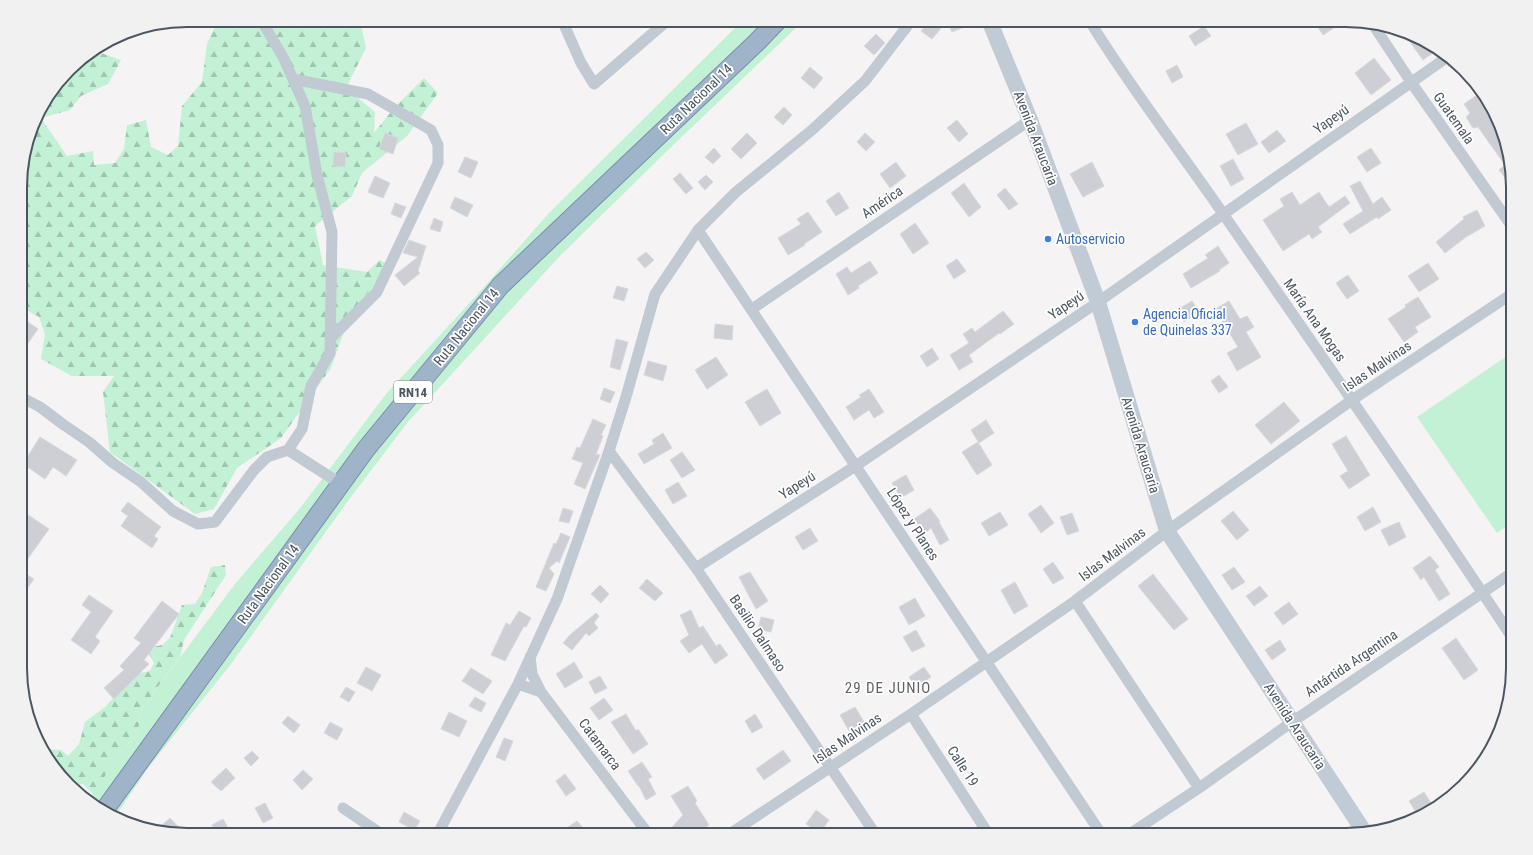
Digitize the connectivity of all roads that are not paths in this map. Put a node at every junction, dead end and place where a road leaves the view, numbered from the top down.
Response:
1 (265, 27) edge
2 (565, 27) edge
3 (660, 27) edge
4 (771, 27) edge
5 (907, 27) edge
6 (992, 27) edge
7 (1096, 27) edge
8 (1376, 30) edge
9 (1443, 60) edge
10 (293, 79) junction
11 (1411, 82) junction
12 (1030, 120) junction
13 (1223, 213) junction
14 (1506, 218) edge
15 (698, 230) junction
16 (1506, 299) edge
17 (1098, 302) junction
18 (752, 309) junction
19 (330, 339) junction
20 (27, 399) edge
21 (1352, 400) junction
22 (288, 450) junction
23 (609, 451) junction
24 (857, 465) junction
25 (341, 484) junction
26 (1167, 531) junction
27 (696, 568) junction
28 (1506, 577) edge
29 (1482, 592) junction
30 (1075, 601) junction
31 (1506, 628) edge
32 (530, 656) junction
33 (986, 663) junction
34 (518, 684) junction
35 (540, 692) junction
36 (911, 714) junction
37 (1292, 722) junction
38 (831, 768) junction
39 (1199, 788) junction
40 (107, 807) edge
41 (343, 808) dead end
42 (373, 828) edge
43 (441, 828) edge
44 (644, 828) edge
45 (739, 828) edge
46 (871, 828) edge
47 (984, 828) edge
48 (1097, 828) edge
49 (1139, 828) edge
50 (1361, 828) edge

1 - 10 street
2 - 3 street
4 - 25 highway, Ruta Nacional 14 / RN14
5 - 15 street
6 - 12 main road, Avenida Araucaria
7 - 13 street, María Ana Mogas
8 - 11 street, Guatemala
9 - 11 street, Yapeyú
10 - 19 street
10 - 19 street
11 - 13 street, Yapeyú
11 - 14 street, Guatemala
12 - 17 main road, Avenida Araucaria
12 - 18 street, América
13 - 17 street, Yapeyú
13 - 21 street, María Ana Mogas
15 - 18 street, López y Planes
15 - 23 street
16 - 21 street, Islas Malvinas
17 - 24 street, Yapeyú
17 - 26 main road, Avenida Araucaria
18 - 24 street, López y Planes
19 - 22 street
20 - 22 street
21 - 26 street, Islas Malvinas
21 - 29 street, María Ana Mogas
22 - 25 street
23 - 27 street, Basilio Dalmaso
23 - 32 street
24 - 27 street, Yapeyú
24 - 33 street, López y Planes
25 - 40 highway, Ruta Nacional 14 / RN14
26 - 30 street, Islas Malvinas
26 - 37 main road, Avenida Araucaria
27 - 38 street, Basilio Dalmaso
28 - 29 street, Antártida Argentina
29 - 31 street, María Ana Mogas
29 - 37 street, Antártida Argentina
30 - 33 street, Islas Malvinas
30 - 39 street
32 - 34 street
32 - 35 street, Catamarca
33 - 36 street, Islas Malvinas
33 - 48 street, López y Planes
34 - 35 street
34 - 43 street
35 - 44 street, Catamarca
36 - 38 street, Islas Malvinas
36 - 47 street, Calle 19
37 - 39 street, Antártida Argentina
37 - 50 main road, Avenida Araucaria
38 - 45 street, Islas Malvinas
38 - 46 street, Basilio Dalmaso
39 - 49 street, Antártida Argentina
41 - 42 street

